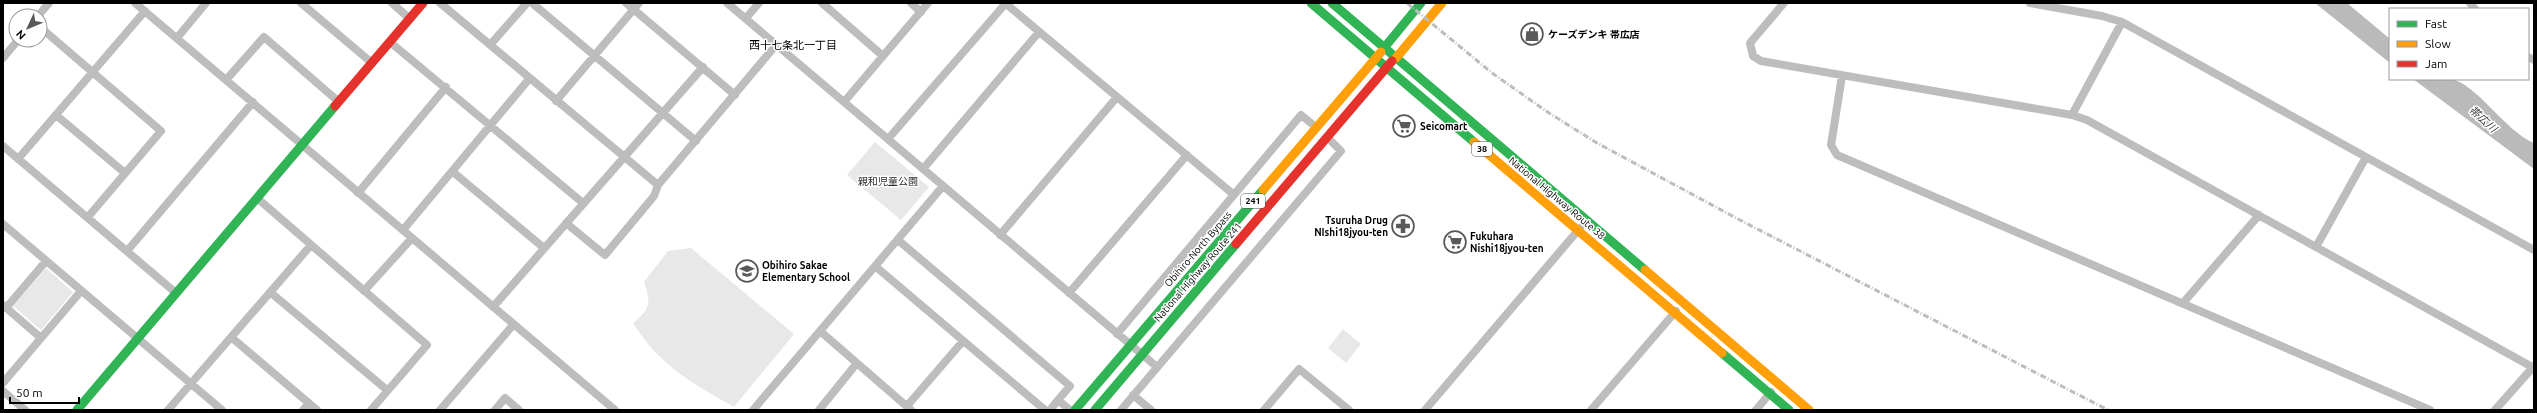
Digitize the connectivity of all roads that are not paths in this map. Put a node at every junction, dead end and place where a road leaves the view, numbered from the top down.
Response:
1 (135, 3) edge
2 (206, 3) edge
3 (301, 3) edge
4 (392, 3) edge
5 (423, 3) edge
6 (440, 3) edge
7 (526, 3) edge
8 (532, 3) edge
9 (626, 3) edge
10 (639, 3) edge
11 (727, 3) edge
12 (759, 3) edge
13 (822, 3) edge
14 (911, 3) edge
15 (928, 3) edge
16 (1005, 3) edge
17 (1311, 3) edge
18 (1332, 3) edge
19 (1421, 3) edge
20 (1442, 3) edge
21 (1784, 3) edge
22 (2030, 3) edge
23 (633, 10) junction
24 (145, 11) junction
25 (921, 12) junction
26 (746, 18) junction
27 (410, 19) junction
28 (2122, 22) junction
29 (1039, 32) junction
30 (48, 34) edge
31 (177, 38) junction
32 (390, 42) junction
33 (490, 45) junction
34 (776, 45) junction
35 (11, 48) edge
36 (1384, 48) junction
37 (595, 56) junction
38 (883, 56) junction
39 (3, 58) edge
40 (1375, 58) junction
41 (1396, 58) junction
42 (372, 63) junction
43 (703, 67) junction
44 (1387, 68) junction
45 (92, 73) junction
46 (1842, 76) junction
47 (530, 79) junction
48 (226, 80) junction
49 (446, 87) junction
50 (735, 95) junction
51 (1117, 97) junction
52 (556, 101) junction
53 (253, 102) junction
54 (338, 102) junction
55 (844, 102) junction
56 (663, 114) junction
57 (56, 115) junction
58 (2072, 115) junction
59 (492, 125) junction
60 (1316, 128) junction
61 (1328, 138) junction
62 (888, 139) junction
63 (696, 141) junction
64 (302, 145) junction
65 (3, 146) edge
66 (1187, 155) junction
67 (2366, 157) junction
68 (624, 158) junction
69 (18, 159) junction
70 (923, 169) junction
71 (453, 172) junction
72 (125, 173) junction
73 (658, 185) junction
74 (943, 186) junction
75 (358, 193) junction
76 (1233, 194) junction
77 (257, 198) junction
78 (583, 204) junction
79 (2259, 215) junction
80 (88, 218) junction
81 (1586, 220) junction
82 (566, 223) junction
83 (3, 224) edge
84 (403, 230) junction
85 (1578, 231) junction
86 (1000, 235) junction
87 (412, 238) junction
88 (898, 240) junction
89 (311, 245) junction
90 (2316, 247) junction
91 (544, 248) junction
92 (2534, 250) edge
93 (127, 251) junction
94 (46, 261) junction
95 (875, 266) junction
96 (364, 291) junction
97 (81, 292) junction
98 (270, 292) junction
99 (176, 293) junction
100 (1069, 293) junction
101 (1683, 302) junction
102 (2183, 303) junction
103 (5, 306) edge
104 (492, 307) junction
105 (1674, 313) junction
106 (513, 324) junction
107 (820, 330) junction
108 (1117, 334) junction
109 (231, 337) junction
110 (41, 338) junction
111 (137, 338) junction
112 (963, 341) junction
113 (1130, 344) junction
114 (1142, 354) junction
115 (858, 364) junction
116 (1157, 367) junction
117 (2534, 367) edge
118 (3, 383) edge
119 (191, 384) junction
120 (1778, 384) junction
121 (387, 390) junction
122 (3, 391) edge
123 (1770, 394) junction
124 (1133, 395) junction
125 (1058, 400) junction
126 (309, 403) junction
127 (910, 409) edge
128 (25, 410) edge
129 (77, 410) edge
130 (168, 410) edge
131 (222, 410) edge
132 (303, 410) edge
133 (317, 410) edge
134 (371, 410) edge
135 (440, 410) edge
136 (495, 410) edge
137 (519, 410) edge
138 (614, 410) edge
139 (753, 410) edge
140 (819, 410) edge
141 (1045, 410) edge
142 (1050, 410) edge
143 (1070, 410) edge
144 (1075, 410) edge
145 (1095, 410) edge
146 (1121, 410) edge
147 (1151, 410) edge
148 (1264, 410) edge
149 (1349, 410) edge
150 (1425, 410) edge
151 (1591, 410) edge
152 (1756, 410) edge
153 (1789, 410) edge
154 (1809, 410) edge
155 (2430, 410) edge
156 (2495, 410) edge

1 - 24 street
2 - 31 street
3 - 42 street
4 - 27 street
5 - 27 main road
6 - 33 street
7 - 33 street
8 - 37 street
9 - 23 street
10 - 23 street
11 - 26 street
12 - 26 street
13 - 38 street
14 - 25 street
15 - 25 street
16 - 29 street
16 - 62 street
17 - 40 main road, National Highway Route 38 / 38
18 - 36 main road, National Highway Route 38 / 38
19 - 36 main road, Obihiro-North Bypass
20 - 41 main road, National Highway Route 241
21 - 46 street
22 - 28 street
23 - 37 street
23 - 43 street
24 - 31 street
24 - 45 street
25 - 38 street
26 - 34 street
27 - 32 main road
28 - 58 street
28 - 67 street
29 - 51 street
29 - 70 street
30 - 45 street
31 - 48 street
32 - 42 main road
32 - 49 street
33 - 47 street
34 - 50 street
34 - 55 street
35 - 39 street
36 - 40 main road, Obihiro-North Bypass / 241
36 - 41 main road, National Highway Route 38 / 38
37 - 52 street
37 - 56 street
38 - 55 street
40 - 44 main road, National Highway Route 38 / 38
40 - 60 main road, Obihiro-North Bypass / 241
41 - 44 main road, National Highway Route 241 / 241
41 - 81 main road, National Highway Route 38 / 38
42 - 54 main road
43 - 50 street
43 - 56 street
44 - 61 main road, National Highway Route 241 / 241
44 - 85 main road, National Highway Route 38 / 38
45 - 57 street
45 - 72 street
46 - 58 street
46 - 102 street
47 - 52 street
47 - 59 street
48 - 53 street
48 - 54 street
49 - 59 street
49 - 75 street
50 - 63 street
51 - 66 street
51 - 86 street
52 - 68 street
53 - 64 street
53 - 93 street
54 - 64 main road
55 - 62 street
56 - 63 street
56 - 68 street
57 - 69 street
57 - 72 street
58 - 79 street
59 - 71 street
59 - 78 street
60 - 76 street
60 - 113 main road, Obihiro-North Bypass / 241
61 - 114 main road, National Highway Route 241 / 241
61 - 116 street
62 - 70 street
63 - 73 street
64 - 75 street
64 - 77 main road
65 - 69 street
66 - 76 street
66 - 100 street
67 - 90 street
67 - 92 street
68 - 73 street
68 - 78 street
69 - 80 street
70 - 74 street
71 - 84 street
71 - 91 street
72 - 80 street
73 - 82 street
74 - 86 street
74 - 88 street
75 - 84 street
76 - 108 street
77 - 89 street
77 - 99 main road
78 - 82 street
79 - 90 street
79 - 102 street
80 - 93 street
81 - 85 street
81 - 101 main road, National Highway Route 38 / 38
82 - 91 street
83 - 94 street
84 - 87 street
85 - 105 main road, National Highway Route 38 / 38
85 - 150 street
86 - 100 street
87 - 96 street
87 - 104 street
88 - 95 street
88 - 125 street
89 - 96 street
89 - 98 street
90 - 117 street
91 - 104 street
93 - 99 street
94 - 97 street
94 - 103 street
95 - 107 street
95 - 112 street
96 - 121 street
97 - 110 street
97 - 111 street
98 - 109 street
98 - 121 street
99 - 111 main road
100 - 108 street
101 - 105 street
101 - 120 main road, National Highway Route 38 / 38
102 - 155 street
103 - 110 street
104 - 106 street
105 - 123 main road, National Highway Route 38 / 38
105 - 151 street
106 - 135 street
106 - 138 street
107 - 115 street
107 - 139 street
108 - 113 street
109 - 119 street
109 - 126 street
110 - 118 street
111 - 119 street
111 - 129 main road
112 - 127 street
112 - 141 street
113 - 114 street
113 - 144 main road, Obihiro-North Bypass / 241
114 - 116 street
114 - 145 main road, National Highway Route 241 / 241
115 - 127 street
115 - 140 street
116 - 124 street
117 - 156 street
119 - 130 street
119 - 131 street
120 - 123 street
120 - 154 main road, National Highway Route 38 / 38
121 - 134 street
122 - 128 street
123 - 152 street
123 - 153 main road, National Highway Route 38 / 38
124 - 146 street
124 - 147 street
125 - 142 street
125 - 143 street
126 - 132 street
126 - 133 street
136 - 137 street
148 - 149 street

